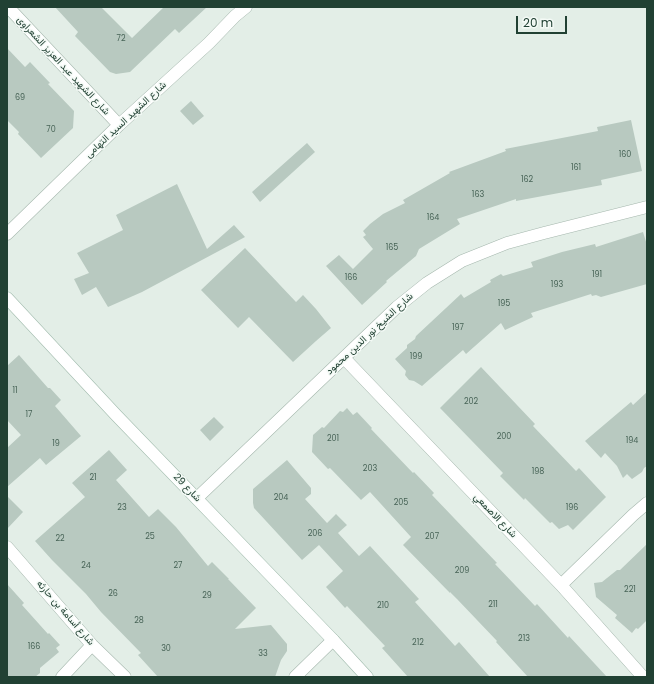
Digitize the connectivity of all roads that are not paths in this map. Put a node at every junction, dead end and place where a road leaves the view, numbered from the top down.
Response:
1 (8, 7) edge
2 (246, 7) edge
3 (119, 125) junction
4 (647, 207) edge
5 (7, 234) edge
6 (7, 298) edge
7 (344, 358) junction
8 (196, 498) junction
9 (647, 503) edge
10 (7, 547) edge
11 (561, 585) junction
12 (333, 640) junction
13 (92, 644) junction
14 (62, 677) edge
15 (125, 677) edge
16 (296, 677) edge
17 (368, 677) edge
18 (643, 677) edge

1 - 3 street, شارع الشهيد عبد العزيز الشعراوى
2 - 3 street, شارع الشهيد السيد التهامى
3 - 5 street, شارع الشهيد السيد التهامى
4 - 7 street, شارع الشيخ نور الدين محمود
6 - 8 street, شارع 29
7 - 8 street, شارع الشيخ نور الدين محمود
7 - 11 street, شارع الاصمعي
8 - 12 street, شارع 29
9 - 11 street
10 - 13 street, شارع أسامة بن حارثه
11 - 18 street, شارع الاصمعي
12 - 16 street
12 - 17 street, شارع 29
13 - 14 street
13 - 15 street, شارع أسامة بن حارثه

